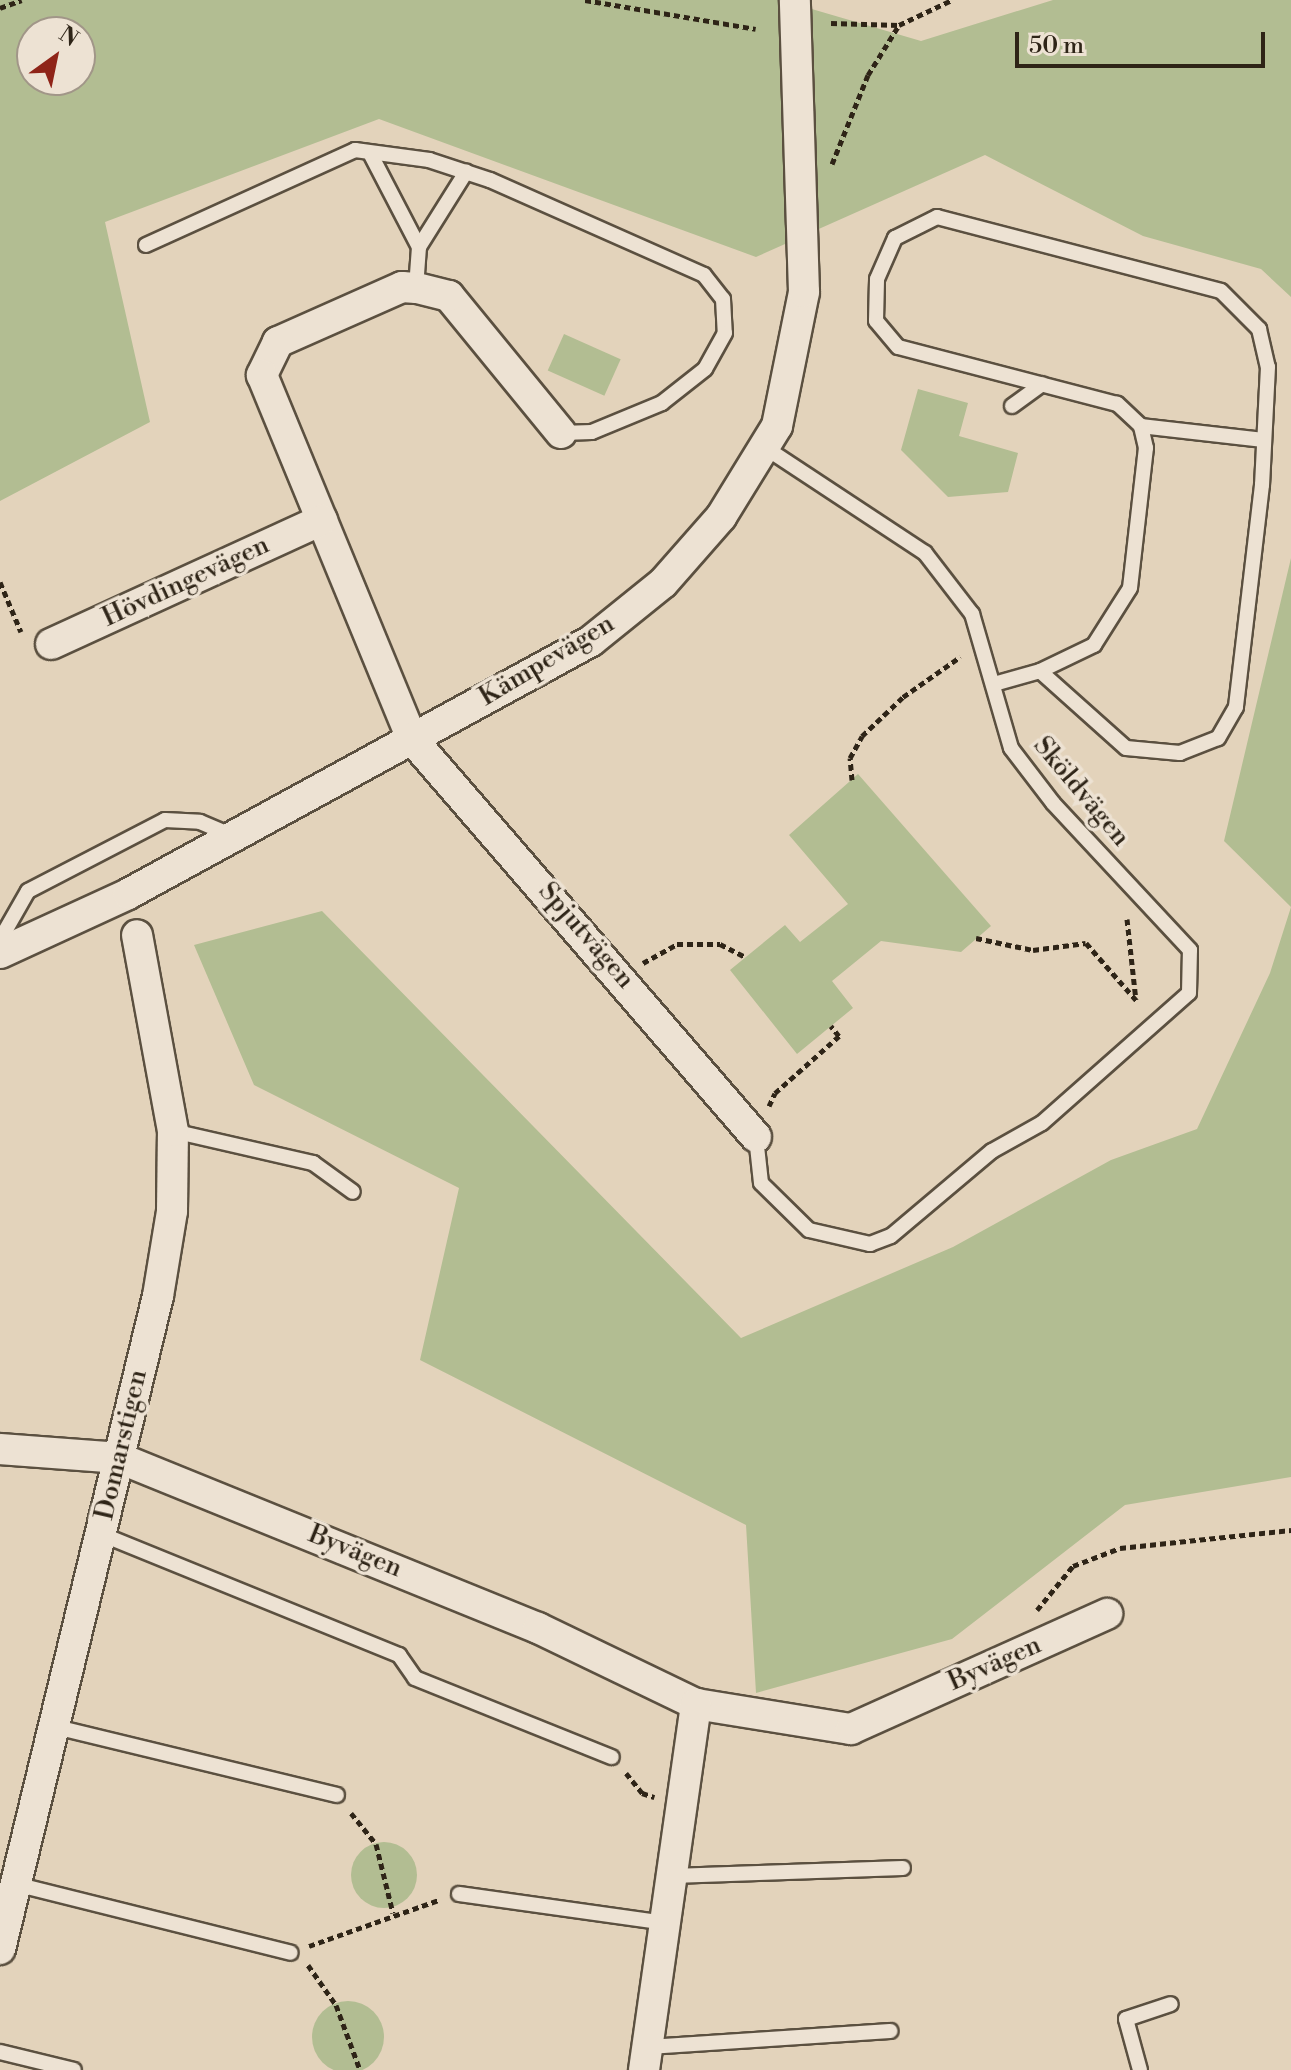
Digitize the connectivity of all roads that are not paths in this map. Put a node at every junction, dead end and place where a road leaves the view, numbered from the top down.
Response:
1 (795, 0) edge
2 (370, 153) junction
3 (466, 172) junction
4 (146, 245) dead end
5 (419, 247) junction
6 (416, 288) junction
7 (1042, 384) junction
8 (1012, 406) dead end
9 (1141, 426) junction
10 (561, 433) joint
11 (1263, 440) junction
12 (764, 447) junction
13 (322, 520) junction
14 (51, 644) road end
15 (1040, 671) junction
16 (994, 684) junction
17 (412, 739) junction
18 (232, 835) junction
19 (137, 935) dead end
20 (0, 940) edge
21 (0, 953) edge
22 (173, 1131) junction
23 (756, 1137) joint
24 (353, 1192) dead end
25 (0, 1449) edge
26 (119, 1458) junction
27 (101, 1534) junction
28 (1107, 1614) dead end
29 (696, 1704) junction
30 (56, 1727) junction
31 (612, 1757) road end
32 (337, 1795) road end
33 (903, 1868) dead end
34 (672, 1876) junction
35 (459, 1894) road end
36 (8, 1899) edge
37 (665, 1923) junction
38 (0, 1949) edge
39 (291, 1953) road end
40 (1171, 2004) dead end
41 (890, 2031) dead end
42 (0, 2052) edge
43 (646, 2058) edge
44 (74, 2070) edge
45 (1140, 2070) edge

1 - 12 street, Kämpevägen
2 - 3 lane
2 - 4 lane
2 - 5 lane
3 - 5 lane
3 - 10 lane
5 - 6 lane
6 - 10 street
6 - 13 street
7 - 8 lane
7 - 9 lane
7 - 11 lane
9 - 11 lane
9 - 15 lane
11 - 15 lane
12 - 16 lane, Sköldvägen
12 - 17 street, Kämpevägen
13 - 14 street, Hövdingevägen
13 - 17 street
15 - 16 lane
16 - 23 lane, Sköldvägen
17 - 18 street, Kämpevägen
17 - 23 street, Spjutvägen
18 - 20 lane
18 - 21 street, Kämpevägen
19 - 22 street, Domarstigen
22 - 24 lane
22 - 26 street, Domarstigen
25 - 26 street, Byvägen
26 - 27 street, Domarstigen
26 - 29 street, Byvägen
27 - 30 street, Domarstigen
27 - 31 lane
28 - 29 street, Byvägen
29 - 34 street
30 - 32 lane
30 - 36 street, Domarstigen
33 - 34 lane
34 - 37 street
35 - 37 lane
36 - 38 street, Domarstigen
36 - 39 lane
37 - 43 street
40 - 45 lane
41 - 43 lane
42 - 44 lane

